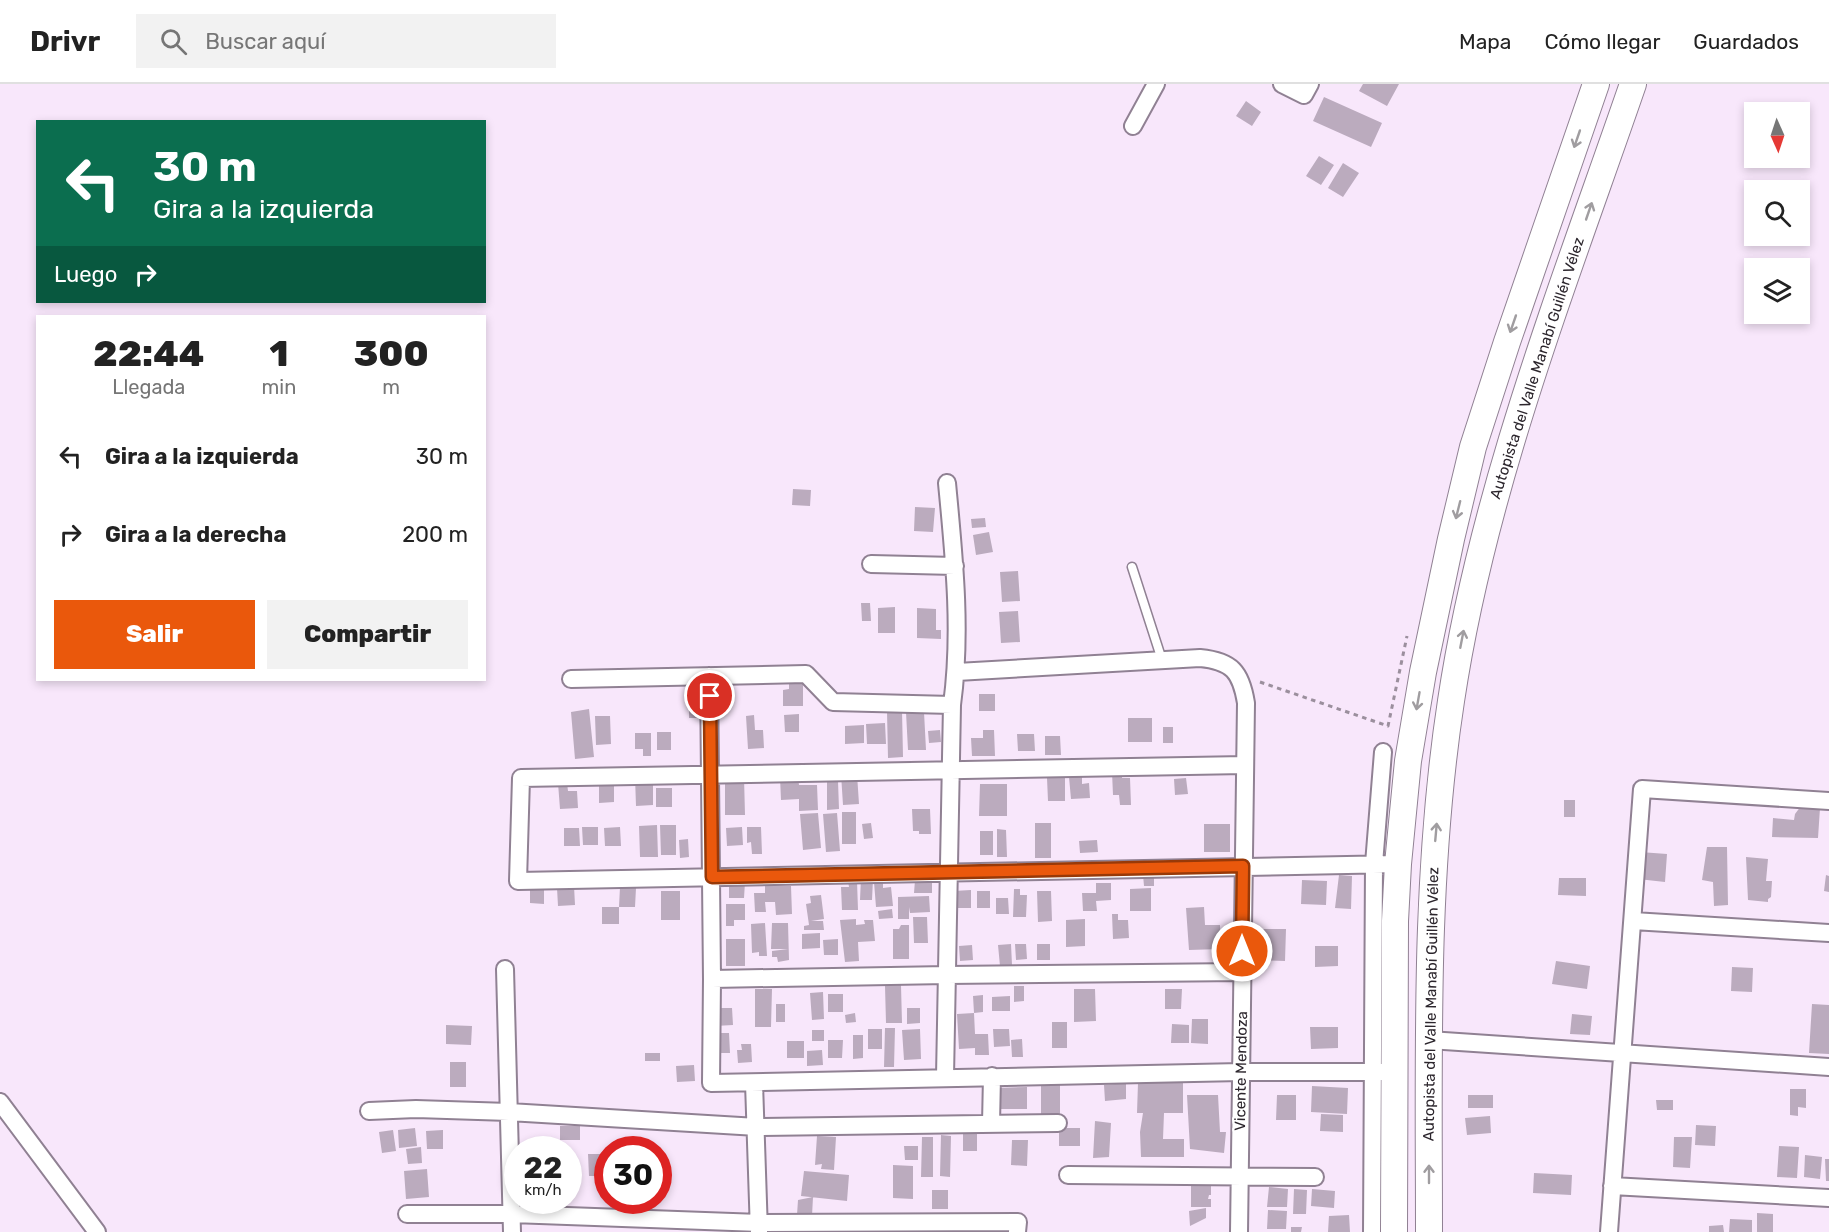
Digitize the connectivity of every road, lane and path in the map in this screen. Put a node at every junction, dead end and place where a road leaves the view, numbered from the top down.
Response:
1 (1156, 84) edge
2 (1282, 84) edge
3 (1310, 84) edge
4 (1596, 84) edge
5 (1633, 84) edge
6 (1133, 126) dead end
7 (947, 483) dead end
8 (870, 564) dead end
9 (955, 566) junction
10 (1132, 567) dead end
11 (1407, 634) dead end
12 (1162, 660) junction
13 (957, 672) junction
14 (1238, 674) junction
15 (710, 676) junction
16 (571, 679) dead end
17 (952, 705) junction
18 (1383, 752) dead end
19 (1245, 765) junction
20 (951, 770) junction
21 (710, 775) junction
22 (1829, 801) edge
23 (1386, 864) junction
24 (1243, 866) junction
25 (949, 872) junction
26 (712, 877) junction
27 (1633, 921) junction
28 (1829, 933) edge
29 (505, 969) dead end
30 (1242, 972) junction
31 (947, 975) junction
32 (712, 980) junction
33 (1429, 1040) junction
34 (1623, 1054) junction
35 (1829, 1067) edge
36 (1241, 1072) junction
37 (1383, 1072) junction
38 (992, 1076) junction
39 (945, 1077) junction
40 (754, 1083) junction
41 (0, 1102) edge
42 (369, 1111) dead end
43 (509, 1112) junction
44 (1058, 1123) dead end
45 (991, 1124) junction
46 (757, 1127) junction
47 (510, 1136) edge
48 (1068, 1175) dead end
49 (1240, 1175) junction
50 (1315, 1177) dead end
51 (1612, 1186) junction
52 (1829, 1198) edge
53 (407, 1214) dead end
54 (504, 1214) edge
55 (512, 1214) joint
56 (760, 1227) edge
57 (97, 1232) edge
58 (512, 1232) edge
59 (1017, 1232) edge
60 (1239, 1232) edge
61 (1372, 1232) edge
62 (1394, 1232) edge
63 (1429, 1232) edge
64 (1609, 1232) edge

1 - 6 street
2 - 3 street
4 -> 23 main road
33 -> 5 main road, Autopista del Valle Manabí Guillén Vélez
7 - 9 street
8 - 9 street
9 - 13 street
10 - 12 lane
11 - 14 path
12 - 13 street
12 - 14 street
13 - 17 street
14 - 19 street, Vicente Mendoza
15 - 16 street
15 - 17 street
15 - 21 street
17 - 20 street
18 - 23 street
19 - 20 street
19 - 24 street, Vicente Mendoza
20 - 21 street
20 - 25 street
21 - 26 street
21 - 26 street
22 - 27 street
23 - 24 street
23 - 37 main road
24 - 25 street
24 - 30 street, Vicente Mendoza
25 - 26 street
25 - 31 street
26 - 32 street
27 - 28 street
27 - 34 street
29 - 43 street
30 - 31 street
30 - 36 street, Vicente Mendoza
31 - 32 street
31 - 39 street
32 - 40 street
33 - 34 street
63 -> 33 main road, Autopista del Valle Manabí Guillén Vélez
34 - 35 street
34 - 51 street
36 - 37 street
36 - 38 street
36 - 49 street, Vicente Mendoza
37 - 61 street
37 - 62 main road
38 - 39 street
38 - 45 street
39 - 40 street
40 - 46 street
41 - 57 street
42 - 43 street
43 - 46 street
43 - 47 street
44 - 45 street
45 - 46 street
46 - 56 street
48 - 49 street
49 - 50 street
49 - 60 street, Vicente Mendoza
51 - 52 street
51 - 64 street
53 - 54 street
55 - 56 street
55 - 58 street
56 - 59 street

